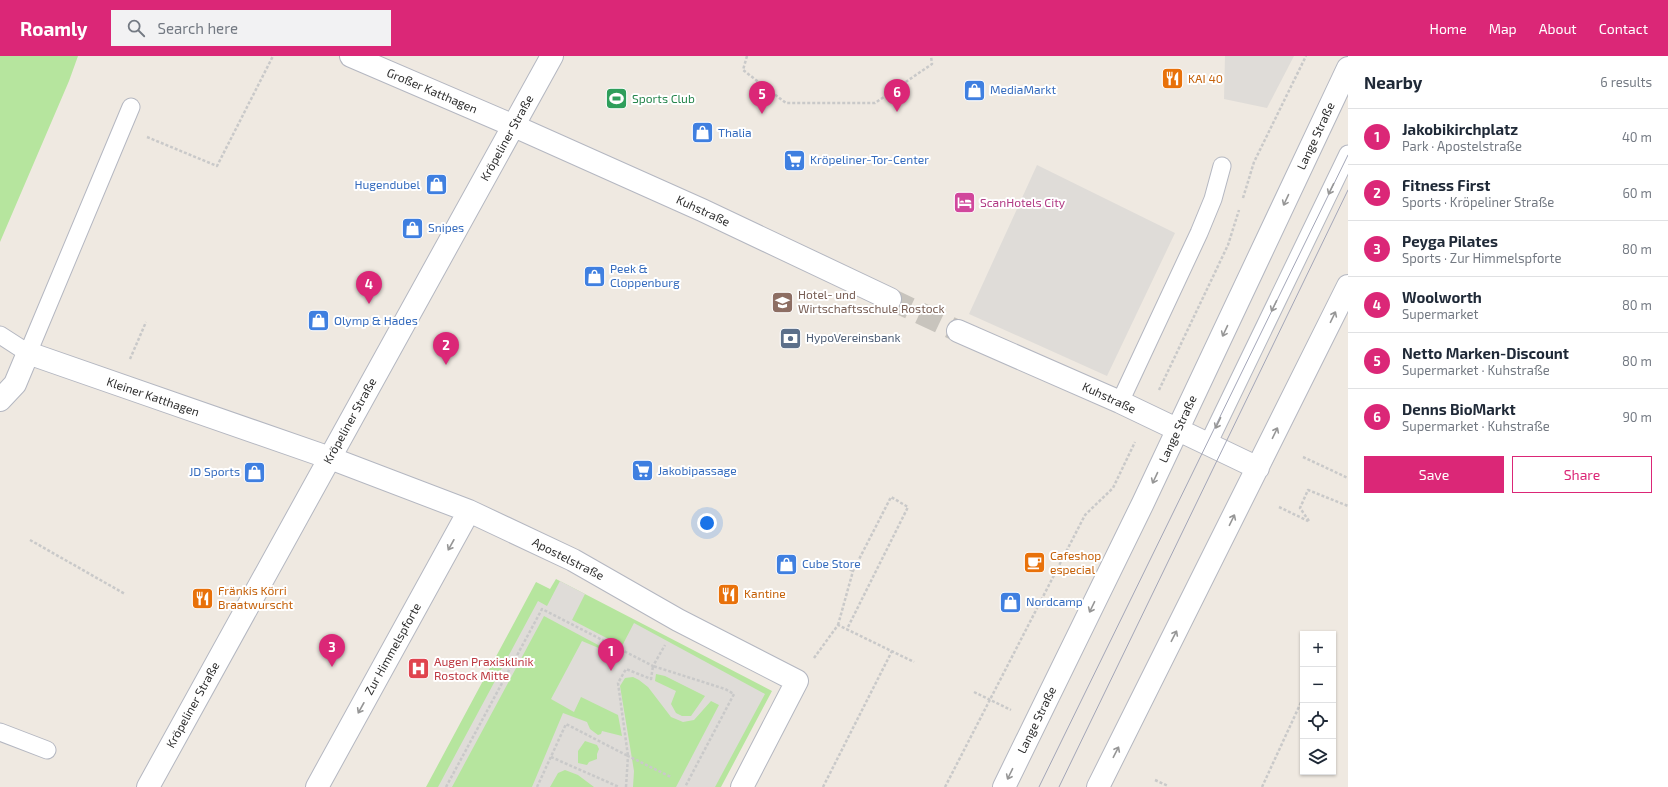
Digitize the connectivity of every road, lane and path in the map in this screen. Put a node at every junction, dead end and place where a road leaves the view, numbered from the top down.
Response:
1 (272, 56) edge
2 (351, 56) edge
3 (552, 56) edge
4 (746, 56) edge
5 (931, 56) edge
6 (1306, 56) edge
7 (1348, 68) edge
8 (131, 107) dead end
9 (514, 126) junction
10 (146, 136) dead end
11 (1348, 154) edge
12 (1222, 166) dead end
13 (1242, 200) dead end
14 (1240, 207) dead end
15 (1348, 286) edge
16 (890, 300) tunnel mouth
17 (146, 322) dead end
18 (958, 331) tunnel mouth
19 (0, 335) edge
20 (28, 353) junction
21 (118, 385) junction
22 (0, 400) edge
23 (1120, 402) junction
24 (1147, 415) junction
25 (1178, 430) junction
26 (1208, 444) junction
27 (330, 458) junction
28 (1304, 458) dead end
29 (1258, 468) junction
30 (1348, 478) edge
31 (1348, 506) edge
32 (1279, 507) dead end
33 (470, 511) junction
34 (30, 540) dead end
35 (832, 560) dead end
36 (853, 571) junction
37 (125, 594) dead end
38 (678, 620) junction
39 (838, 625) junction
40 (847, 629) junction
41 (892, 651) junction
42 (914, 662) dead end
43 (653, 666) junction
44 (797, 681) junction
45 (974, 692) dead end
46 (990, 700) junction
47 (1301, 703) edge
48 (1036, 722) junction
49 (0, 732) edge
50 (47, 750) dead end
51 (628, 756) junction
52 (551, 757) junction
53 (671, 777) dead end
54 (1155, 780) dead end
55 (1168, 786) dead end
56 (148, 787) edge
57 (317, 787) edge
58 (446, 787) edge
59 (538, 787) edge
60 (619, 787) edge
61 (626, 787) edge
62 (685, 787) edge
63 (742, 787) edge
64 (823, 787) edge
65 (946, 787) edge
66 (1004, 787) edge
67 (1098, 787) edge
68 (1262, 787) edge

1 - 10 path
2 - 9 street, Großer Katthagen
3 - 9 street, Kröpeliner Straße
4 - 5 path
6 - 13 path
7 -> 25 street, Lange Straße
8 - 20 lane
9 - 16 street, Kuhstraße
9 - 27 street, Kröpeliner Straße
11 -> 26 lane
12 - 23 lane
14 - 24 path
29 -> 15 street
17 - 21 path
18 - 23 street, Kuhstraße
19 - 20 lane
20 - 21 street, Kleiner Katthagen
20 - 22 street
21 - 27 street, Kleiner Katthagen
23 - 24 street, Kuhstraße
24 - 25 street, Kuhstraße
24 - 46 path
25 - 26 street, Kuhstraße
25 -> 48 street, Lange Straße
26 - 29 street, Kuhstraße
27 - 33 street, Apostelstraße
27 - 56 street, Kröpeliner Straße
28 - 30 path
67 -> 29 street
31 - 32 path
33 - 38 street, Apostelstraße
33 -> 57 street, Zur Himmelspforte
34 - 37 path
35 - 36 path
36 - 39 path
36 - 40 path
38 - 43 path
38 - 44 street, Apostelstraße
39 - 40 path
39 - 44 path
40 - 41 path
41 - 42 path
41 - 64 path
43 - 51 path
43 - 58 path
43 - 62 path
44 - 63 street
45 - 46 path
46 - 48 path
46 - 65 path
47 - 68 path
48 -> 66 street, Lange Straße
49 - 50 lane
51 - 52 path
51 - 53 path
51 - 61 path
52 - 59 path
52 - 60 path
54 - 55 path

